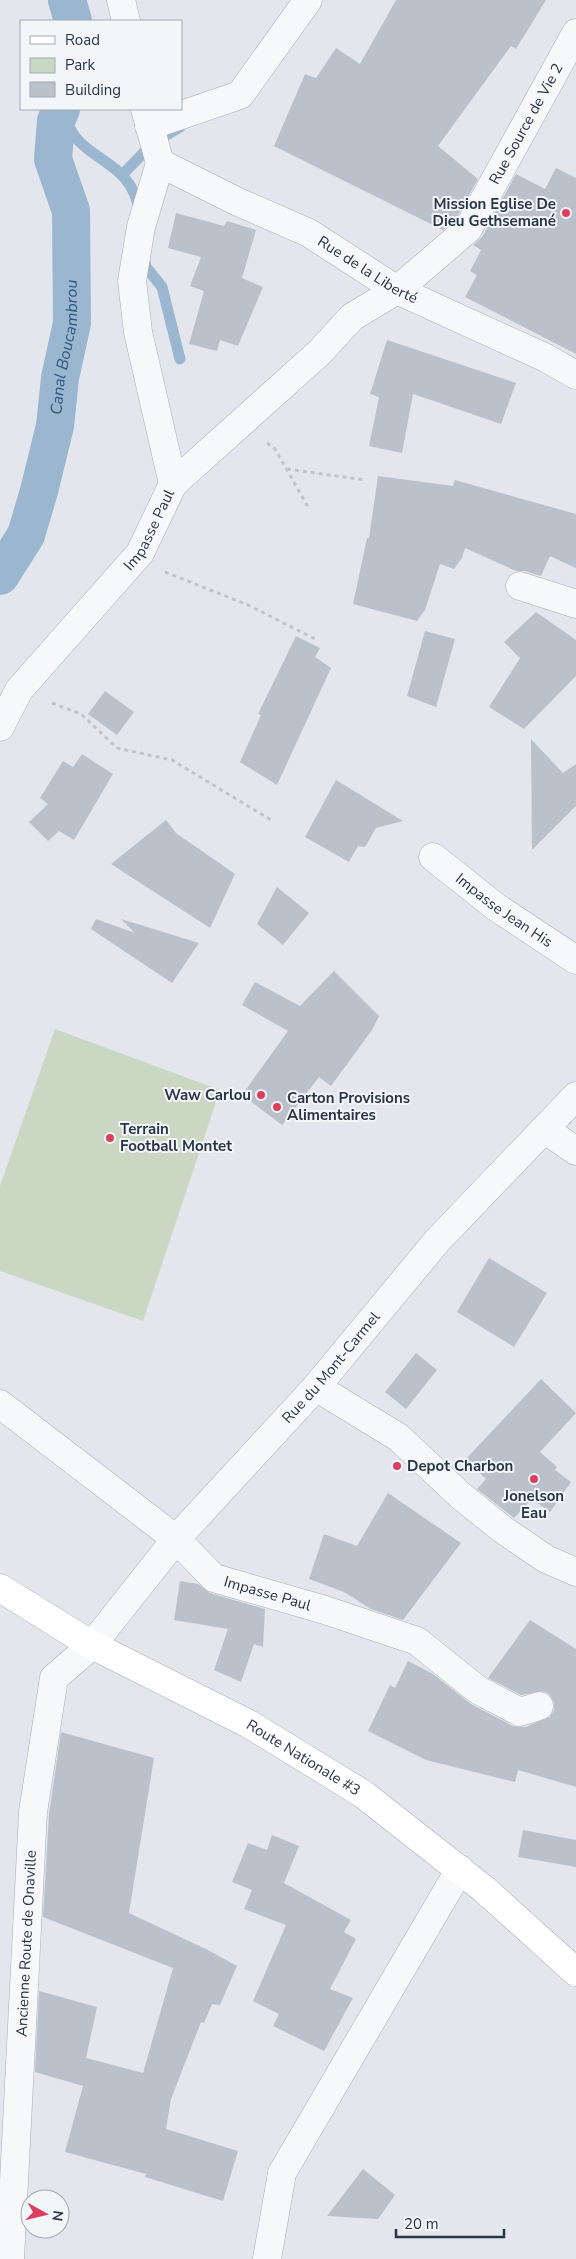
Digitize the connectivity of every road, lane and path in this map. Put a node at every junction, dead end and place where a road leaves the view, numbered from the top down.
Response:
1 (121, 0) edge
2 (308, 0) edge
3 (126, 20) edge
4 (576, 33) edge
5 (182, 109) edge
6 (177, 110) edge
7 (147, 117) edge
8 (160, 163) junction
9 (397, 290) junction
10 (320, 352) joint
11 (576, 375) edge
12 (241, 423) junction
13 (286, 469) junction
14 (365, 480) dead end
15 (173, 484) junction
16 (308, 507) dead end
17 (134, 559) junction
18 (520, 586) dead end
19 (576, 604) edge
20 (315, 639) dead end
21 (19, 690) junction
22 (0, 727) edge
23 (272, 820) dead end
24 (432, 857) dead end
25 (576, 960) edge
26 (576, 1096) edge
27 (544, 1129) junction
28 (576, 1151) edge
29 (316, 1386) junction
30 (0, 1404) edge
31 (176, 1539) junction
32 (576, 1572) edge
33 (0, 1588) edge
34 (92, 1645) junction
35 (539, 1706) dead end
36 (460, 1869) junction
37 (576, 1972) edge
38 (10, 2259) edge
39 (267, 2259) edge

1 - 3 street
2 - 5 street
4 - 9 street, Rue Source de Vie 2
6 - 7 street
7 - 8 street
8 - 9 street, Rue de la Liberté
8 - 15 street
9 - 10 street, Rue Source de Vie 2
9 - 11 street, Rue de la Liberté
10 - 12 street, Impasse Paul
12 - 13 path
12 - 15 street, Impasse Paul
13 - 14 path
13 - 16 path
15 - 17 street, Impasse Paul
17 - 20 path
17 - 21 street, Impasse Paul
18 - 19 street
21 - 22 street, Impasse Paul
21 - 23 path
24 - 25 street, Impasse Jean His
26 - 27 street, Rue du Mont-Carmel
27 - 28 street
27 - 29 street, Rue du Mont-Carmel
29 - 31 street, Rue du Mont-Carmel
29 - 32 street
30 - 31 street, Impasse Paul
31 - 34 street, Rue du Mont-Carmel
31 - 35 street, Impasse Paul
33 - 34 main road, Route Nationale #3
34 - 36 main road, Route Nationale #3
34 - 38 street, Ancienne Route de Onaville
36 - 37 main road, Route Nationale #3
36 - 39 street

